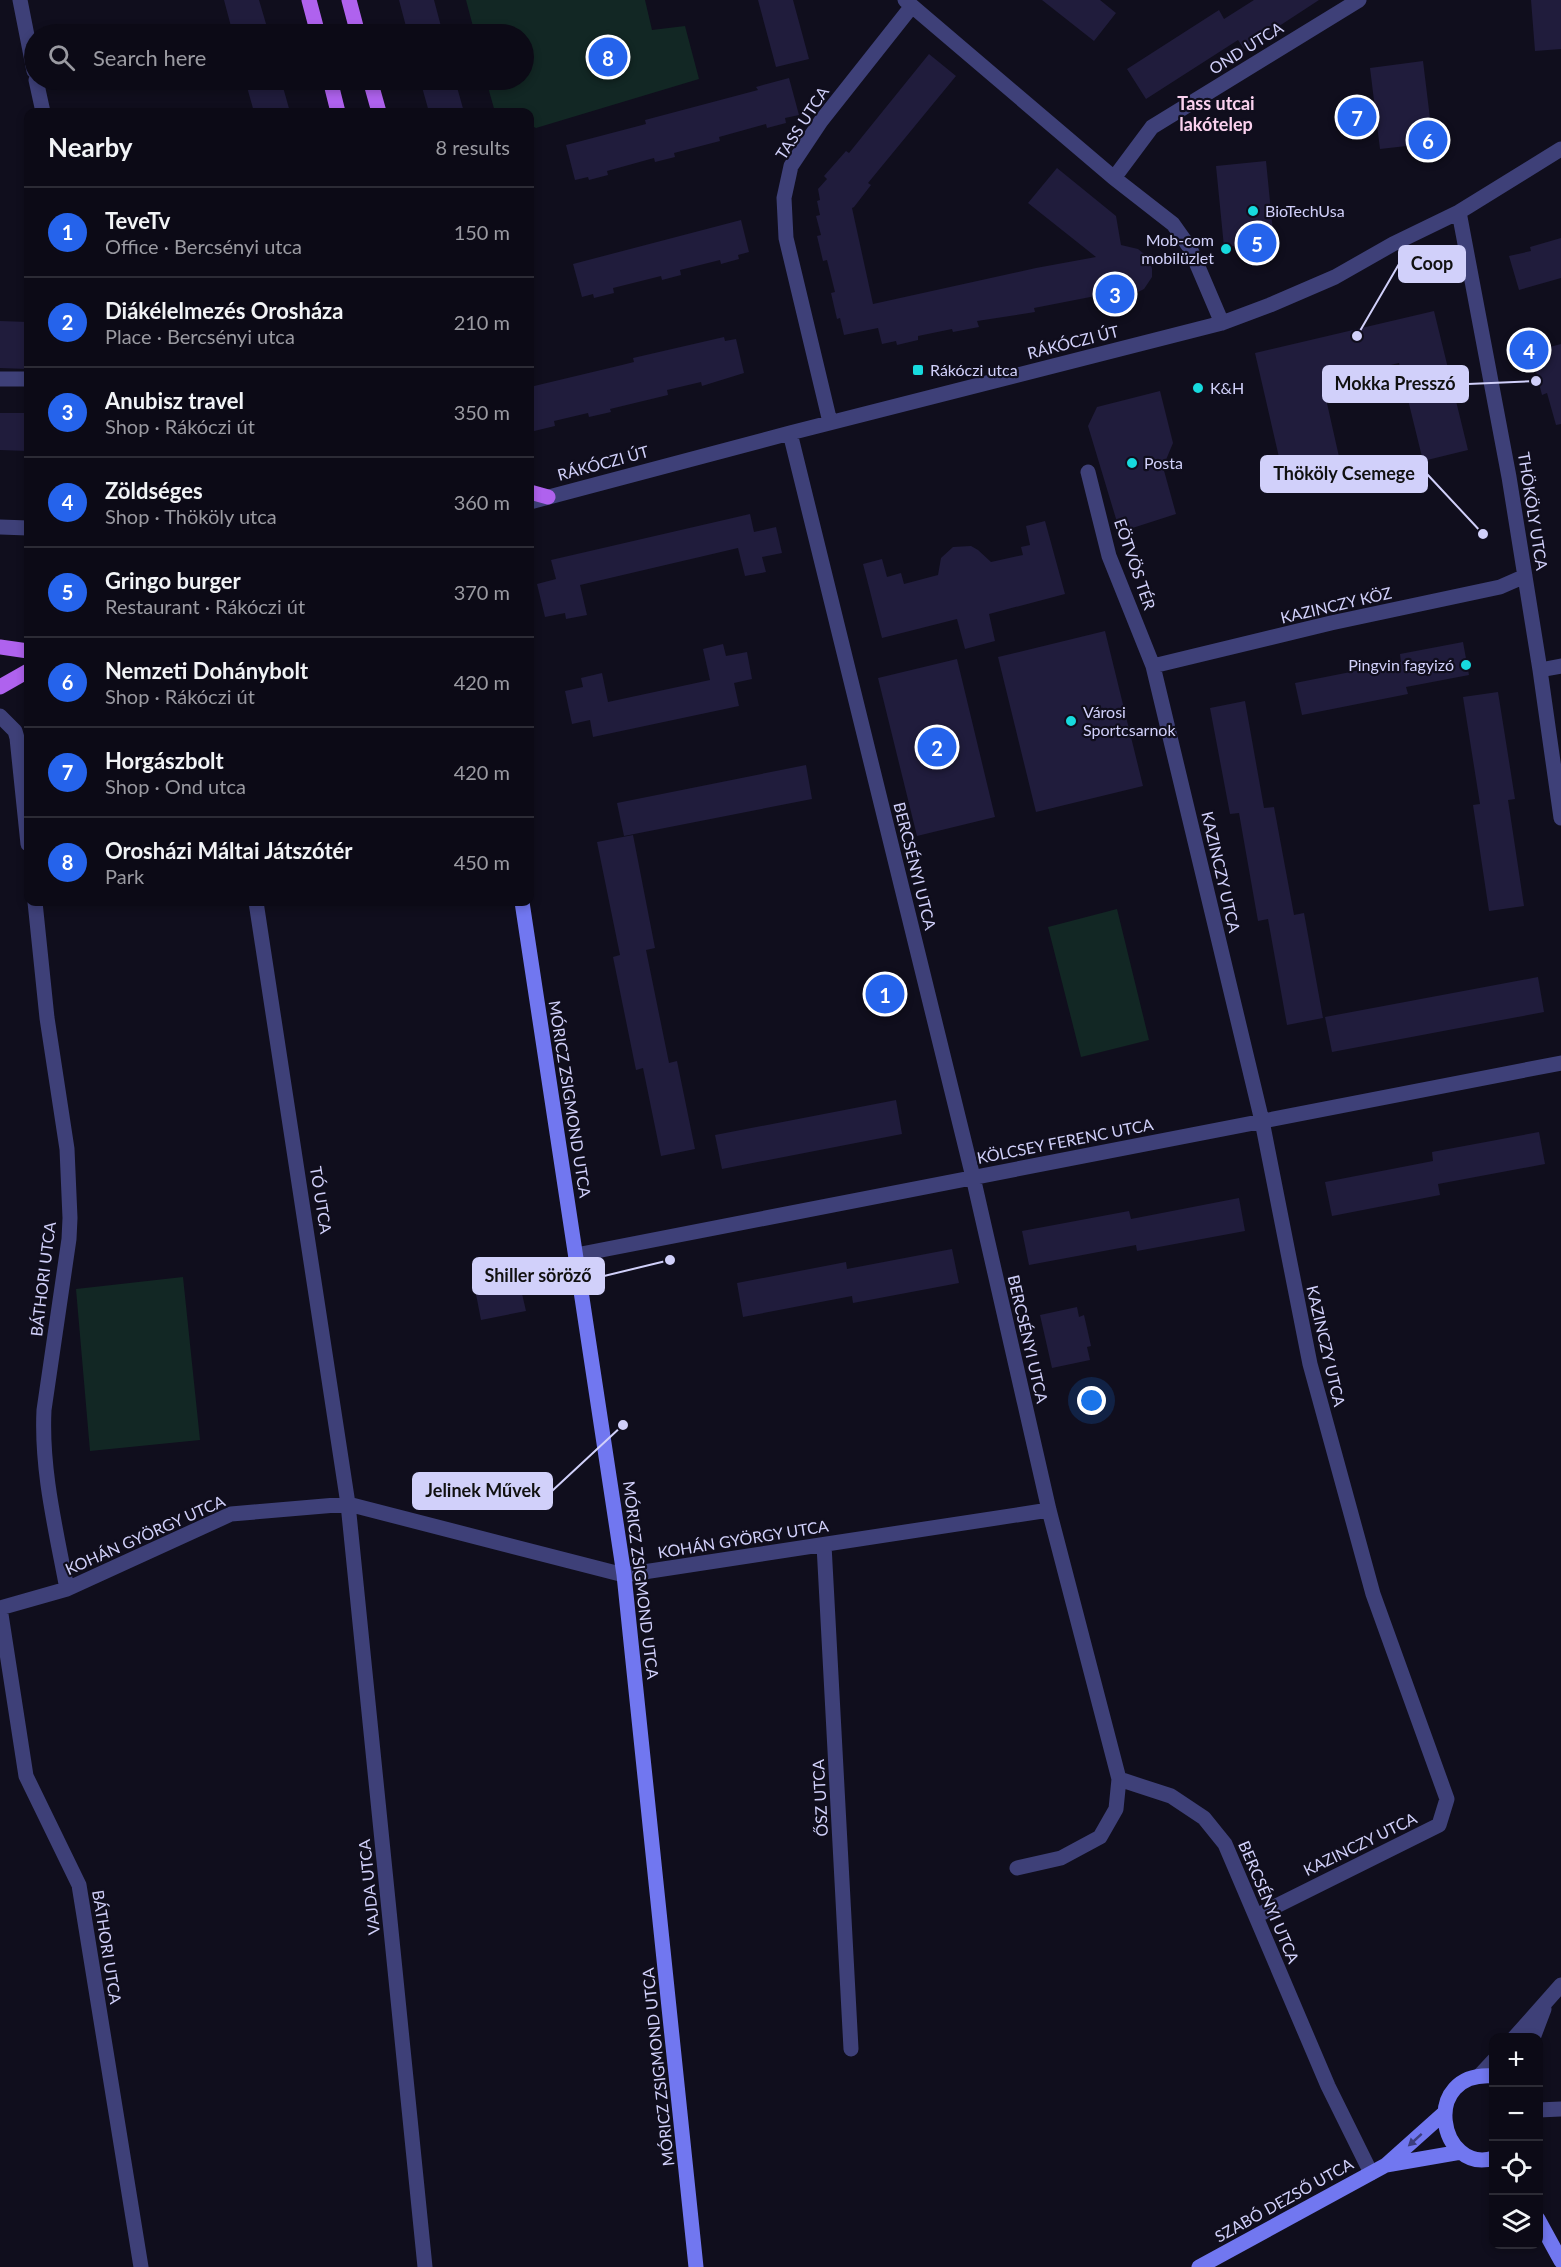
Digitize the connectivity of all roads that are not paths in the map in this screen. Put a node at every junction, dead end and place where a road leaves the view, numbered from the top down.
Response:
1 (20, 0) edge
2 (309, 0) edge
3 (349, 0) edge
4 (1359, 0) edge
5 (908, 3) edge
6 (25, 24) edge
7 (315, 24) edge
8 (355, 24) edge
9 (38, 90) edge
10 (332, 90) edge
11 (373, 90) edge
12 (42, 108) edge
13 (337, 108) edge
14 (378, 108) edge
15 (1561, 149) edge
16 (1114, 178) junction
17 (1459, 212) junction
18 (1222, 322) junction
19 (0, 379) edge
20 (24, 379) edge
21 (830, 423) junction
22 (790, 433) junction
23 (1088, 472) dead end
24 (534, 493) edge
25 (548, 497) junction
26 (534, 501) edge
27 (0, 527) edge
28 (24, 528) edge
29 (1525, 576) junction
30 (0, 647) edge
31 (24, 650) edge
32 (1153, 666) junction
33 (1561, 666) edge
34 (1540, 670) junction
35 (24, 673) edge
36 (0, 687) edge
37 (0, 716) edge
38 (24, 805) edge
39 (1561, 818) edge
40 (35, 906) edge
41 (257, 906) edge
42 (523, 906) edge
43 (1561, 1063) edge
44 (1262, 1121) junction
45 (973, 1177) junction
46 (576, 1255) junction
47 (348, 1504) junction
48 (1049, 1510) junction
49 (824, 1545) junction
50 (624, 1575) junction
51 (67, 1589) junction
52 (0, 1608) edge
53 (1119, 1779) junction
54 (1017, 1868) dead end
55 (1256, 1916) junction
56 (1561, 1985) edge
57 (1548, 2001) junction
58 (1518, 2033) edge
59 (1535, 2033) edge
60 (851, 2049) dead end
61 (1487, 2075) edge
62 (1561, 2109) edge
63 (1543, 2110) edge
64 (1443, 2115) junction
65 (1461, 2151) junction
66 (1489, 2160) edge
67 (1386, 2165) junction
68 (1371, 2173) junction
69 (1543, 2227) edge
70 (1561, 2261) edge
71 (141, 2267) edge
72 (425, 2267) edge
73 (696, 2267) edge
74 (1199, 2267) edge

1 - 6 street
2 - 7 main road
3 - 8 main road
4 - 16 street, OND UTCA
5 - 16 street, TASS UTCA
5 - 21 street, TASS UTCA
9 - 12 street
10 - 13 main road
11 - 14 main road
15 - 17 street, RÁKÓCZI ÚT
16 - 18 street, TASS UTCA
17 - 18 street, RÁKÓCZI ÚT
17 - 29 street, THÖKÖLY UTCA
18 - 21 street, RÁKÓCZI ÚT
19 - 20 street
21 - 22 street, RÁKÓCZI ÚT
22 - 25 street, RÁKÓCZI ÚT
22 - 45 street, BERCSÉNYI UTCA
23 - 32 street, EÖTVÖS TÉR
24 - 25 main road
25 - 26 street, RÁKÓCZI ÚT
27 - 28 street
29 - 32 street, KAZINCZY KÖZ
29 - 34 street, THÖKÖLY UTCA
30 - 31 main road
32 - 44 street, KAZINCZY UTCA
33 - 34 street
34 - 39 street, THÖKÖLY UTCA
35 - 36 main road
37 - 38 street
40 - 51 street, BÁTHORI UTCA
41 - 47 street, TÓ UTCA
42 - 46 main road, MÓRICZ ZSIGMOND UTCA
43 - 44 street, KÖLCSEY FERENC UTCA
44 - 45 street, KÖLCSEY FERENC UTCA
44 - 55 street, KAZINCZY UTCA
45 - 46 street, KÖLCSEY FERENC UTCA
45 - 48 street, BERCSÉNYI UTCA
46 - 50 main road, MÓRICZ ZSIGMOND UTCA
47 - 50 street, KOHÁN GYÖRGY UTCA
47 - 51 street, KOHÁN GYÖRGY UTCA
47 - 72 street, VAJDA UTCA
48 - 49 street, KOHÁN GYÖRGY UTCA
48 - 53 street, BERCSÉNYI UTCA
49 - 50 street, KOHÁN GYÖRGY UTCA
49 - 60 street, ŐSZ UTCA
50 - 73 main road, MÓRICZ ZSIGMOND UTCA
51 - 52 street, KOHÁN GYÖRGY UTCA
52 - 71 street, BÁTHORI UTCA
53 - 54 street
53 - 55 street, BERCSÉNYI UTCA
55 - 68 street, BERCSÉNYI UTCA
56 - 57 street
57 - 58 street
57 - 59 street
61 - 64 main road
62 - 63 street
64 - 65 main road
64 -> 67 main road, SZABÓ DEZSŐ UTCA
65 - 66 main road
65 - 67 main road, SZABÓ DEZSŐ UTCA
67 - 68 main road, SZABÓ DEZSŐ UTCA
68 - 74 main road, SZABÓ DEZSŐ UTCA
69 - 70 main road

